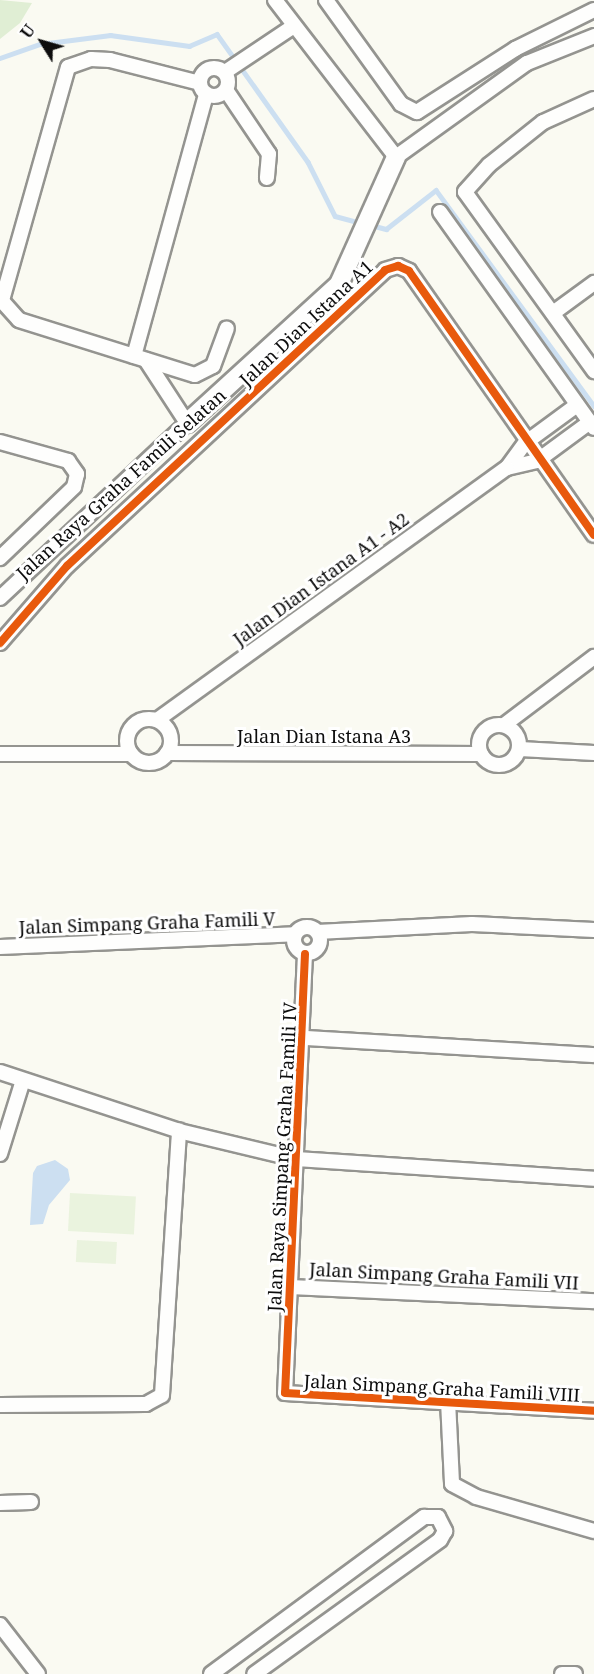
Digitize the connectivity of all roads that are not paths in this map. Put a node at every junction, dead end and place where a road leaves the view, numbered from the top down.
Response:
1 (275, 0) edge
2 (333, 2) edge
3 (594, 10) edge
4 (294, 26) junction
5 (594, 36) edge
6 (227, 70) junction
7 (203, 88) junction
8 (226, 90) junction
9 (594, 99) edge
10 (396, 157) junction
11 (267, 178) dead end
12 (440, 212) dead end
13 (594, 283) edge
14 (553, 313) junction
15 (227, 328) dead end
16 (140, 358) junction
17 (594, 371) edge
18 (577, 405) junction
19 (187, 423) junction
20 (592, 425) edge
21 (0, 442) edge
22 (525, 443) junction
23 (537, 461) junction
24 (507, 468) junction
25 (594, 535) edge
26 (0, 558) edge
27 (0, 598) edge
28 (0, 643) edge
29 (594, 657) edge
30 (157, 720) junction
31 (504, 725) junction
32 (520, 749) junction
33 (167, 753) junction
34 (594, 753) edge
35 (0, 754) edge
36 (131, 754) junction
37 (481, 754) junction
38 (594, 930) edge
39 (317, 932) junction
40 (295, 934) junction
41 (0, 947) edge
42 (305, 954) junction
43 (305, 1038) junction
44 (594, 1055) edge
45 (0, 1072) edge
46 (23, 1080) junction
47 (179, 1131) junction
48 (0, 1154) edge
49 (296, 1159) junction
50 (594, 1179) edge
51 (292, 1287) junction
52 (594, 1301) edge
53 (288, 1395) joint
54 (448, 1401) junction
55 (0, 1405) edge
56 (594, 1411) edge
57 (31, 1502) dead end
58 (0, 1503) edge
59 (594, 1531) edge
60 (0, 1625) edge
61 (38, 1674) edge
62 (211, 1674) edge
63 (254, 1674) edge
64 (562, 1674) edge
65 (575, 1674) edge

1 - 4 street
2 - 3 street
4 - 6 street
4 - 10 street
5 - 10 street
6 - 7 street
6 - 8 street
7 - 8 street
7 - 16 street
7 - 16 street
8 - 11 street
9 - 14 street
10 - 19 street, Jalan Raya Graha Famili Selatan
12 - 18 street
13 - 14 street
14 - 17 street
15 - 16 street
16 - 19 street
18 - 20 street
18 - 22 street, Jalan Dian Istana A1 - A2
19 - 27 street, Jalan Raya Graha Famili Selatan
20 - 23 street, Jalan Dian Istana A1 - A2
21 - 26 street
22 - 23 street, Jalan Dian Istana A1
22 - 24 street, Jalan Dian Istana A1 - A2
22 - 28 street, Jalan Dian Istana A1
23 - 24 street, Jalan Dian Istana A1 - A2
23 - 25 street, Jalan Dian Istana A1
24 - 30 street, Jalan Dian Istana A1 - A2
29 - 31 street
30 - 33 street
30 - 36 street
31 - 32 street
31 - 37 street
32 - 34 street
32 - 37 street
33 - 36 street
33 - 37 street, Jalan Dian Istana A3
35 - 36 street
38 - 39 street
39 - 40 street
39 - 42 street
40 - 41 street, Jalan Simpang Graha Famili V
40 - 42 street
42 - 43 street, Jalan Raya Simpang Graha Famili IV
43 - 44 street
43 - 49 street, Jalan Raya Simpang Graha Famili IV
45 - 46 street
46 - 47 street
46 - 48 street
47 - 49 street
47 - 55 street
49 - 50 street
49 - 51 street, Jalan Raya Simpang Graha Famili IV
51 - 52 street, Jalan Simpang Graha Famili VII
51 - 53 street, Jalan Raya Simpang Graha Famili IV
53 - 54 street, Jalan Simpang Graha Famili VIII
54 - 56 street, Jalan Simpang Graha Famili VIII
54 - 59 street
57 - 58 street
60 - 61 street
62 - 63 street
64 - 65 street

